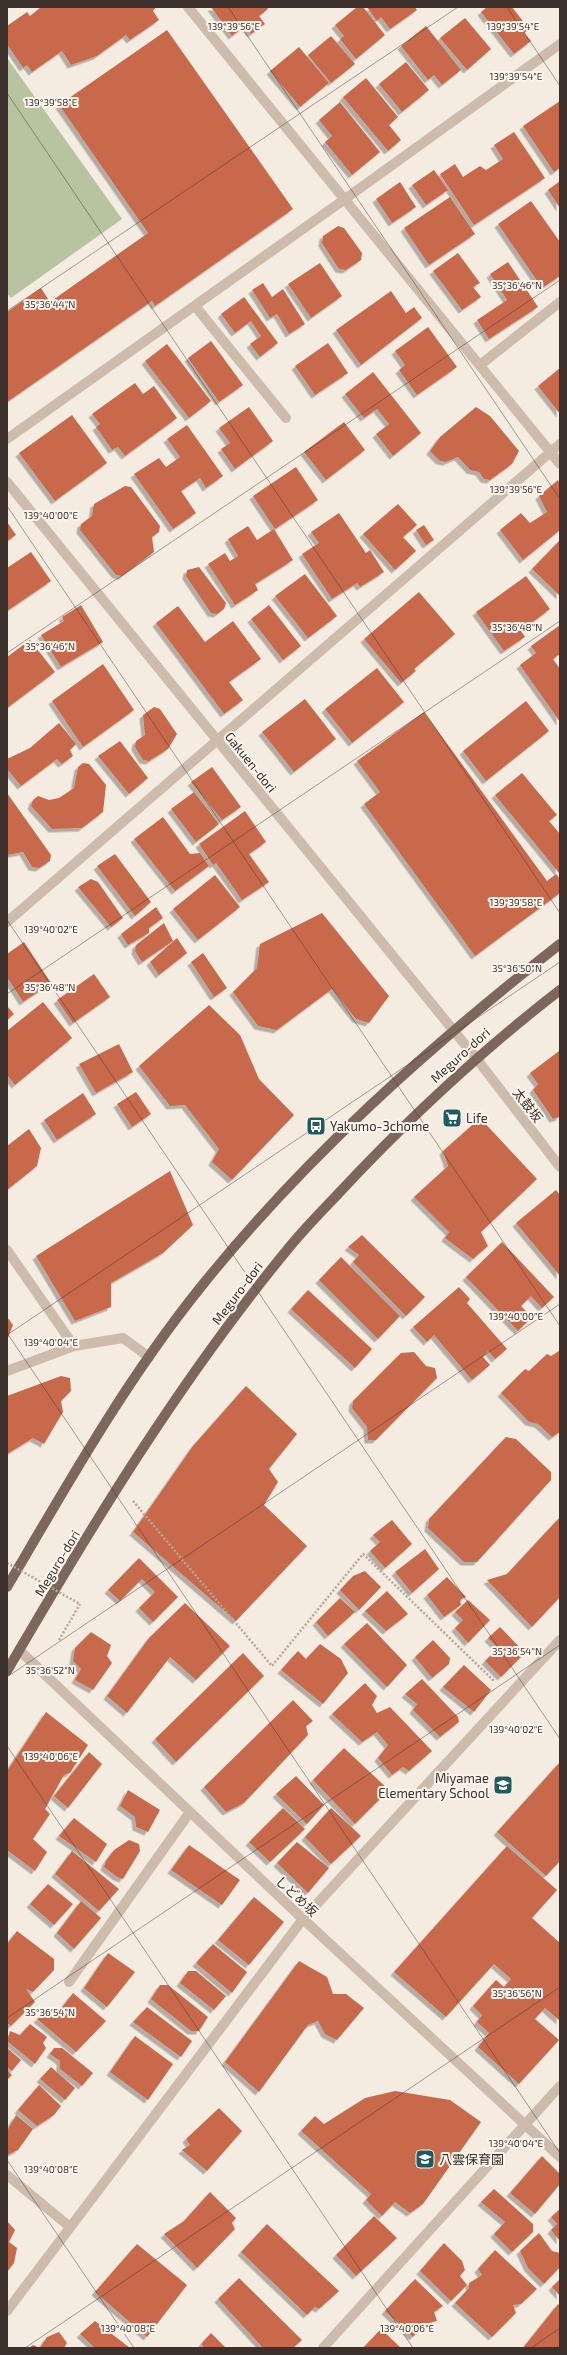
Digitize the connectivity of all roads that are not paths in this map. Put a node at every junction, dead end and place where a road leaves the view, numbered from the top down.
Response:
1 (188, 7) edge
2 (560, 44) edge
3 (346, 199) junction
4 (560, 302) edge
5 (195, 306) junction
6 (480, 365) junction
7 (286, 418) dead end
8 (7, 439) edge
9 (560, 444) edge
10 (550, 452) junction
11 (560, 464) edge
12 (7, 482) edge
13 (217, 741) junction
14 (7, 922) edge
15 (560, 944) edge
16 (560, 990) edge
17 (452, 1030) junction
18 (476, 1058) junction
19 (560, 1167) edge
20 (7, 1250) edge
21 (74, 1346) junction
22 (149, 1357) junction
23 (7, 1371) edge
24 (7, 1587) edge
25 (560, 1640) edge
26 (19, 1650) junction
27 (7, 1671) edge
28 (190, 1812) junction
29 (303, 1920) junction
30 (69, 1982) dead end
31 (560, 2086) edge
32 (525, 2124) junction
33 (560, 2157) edge
34 (7, 2175) edge
35 (70, 2227) junction
36 (7, 2311) edge
37 (323, 2348) edge

1 - 3 street
2 - 3 street
3 - 5 street
3 - 6 street
4 - 6 street
5 - 7 street
5 - 8 street
6 - 10 street
9 - 10 street
10 - 11 street
10 - 13 street
12 - 13 street, Gakuen-dori
13 - 14 street
13 - 17 street, Gakuen-dori
15 - 17 main road, Meguro-dori
16 - 18 main road, Meguro-dori
17 - 18 street, Gakuen-dori
17 - 22 main road, Meguro-dori
18 - 19 street, 太鼓坂
18 - 26 main road, Meguro-dori
20 - 21 street
21 - 22 street
21 - 23 street
22 - 24 main road, Meguro-dori
25 - 29 street
26 - 27 main road, Meguro-dori
26 - 28 street, しどめ坂
28 - 29 street, しどめ坂
28 - 30 street
29 - 32 street, しどめ坂
29 - 35 street
31 - 32 street
32 - 33 street, しどめ坂
32 - 37 street
34 - 35 street
35 - 36 street

